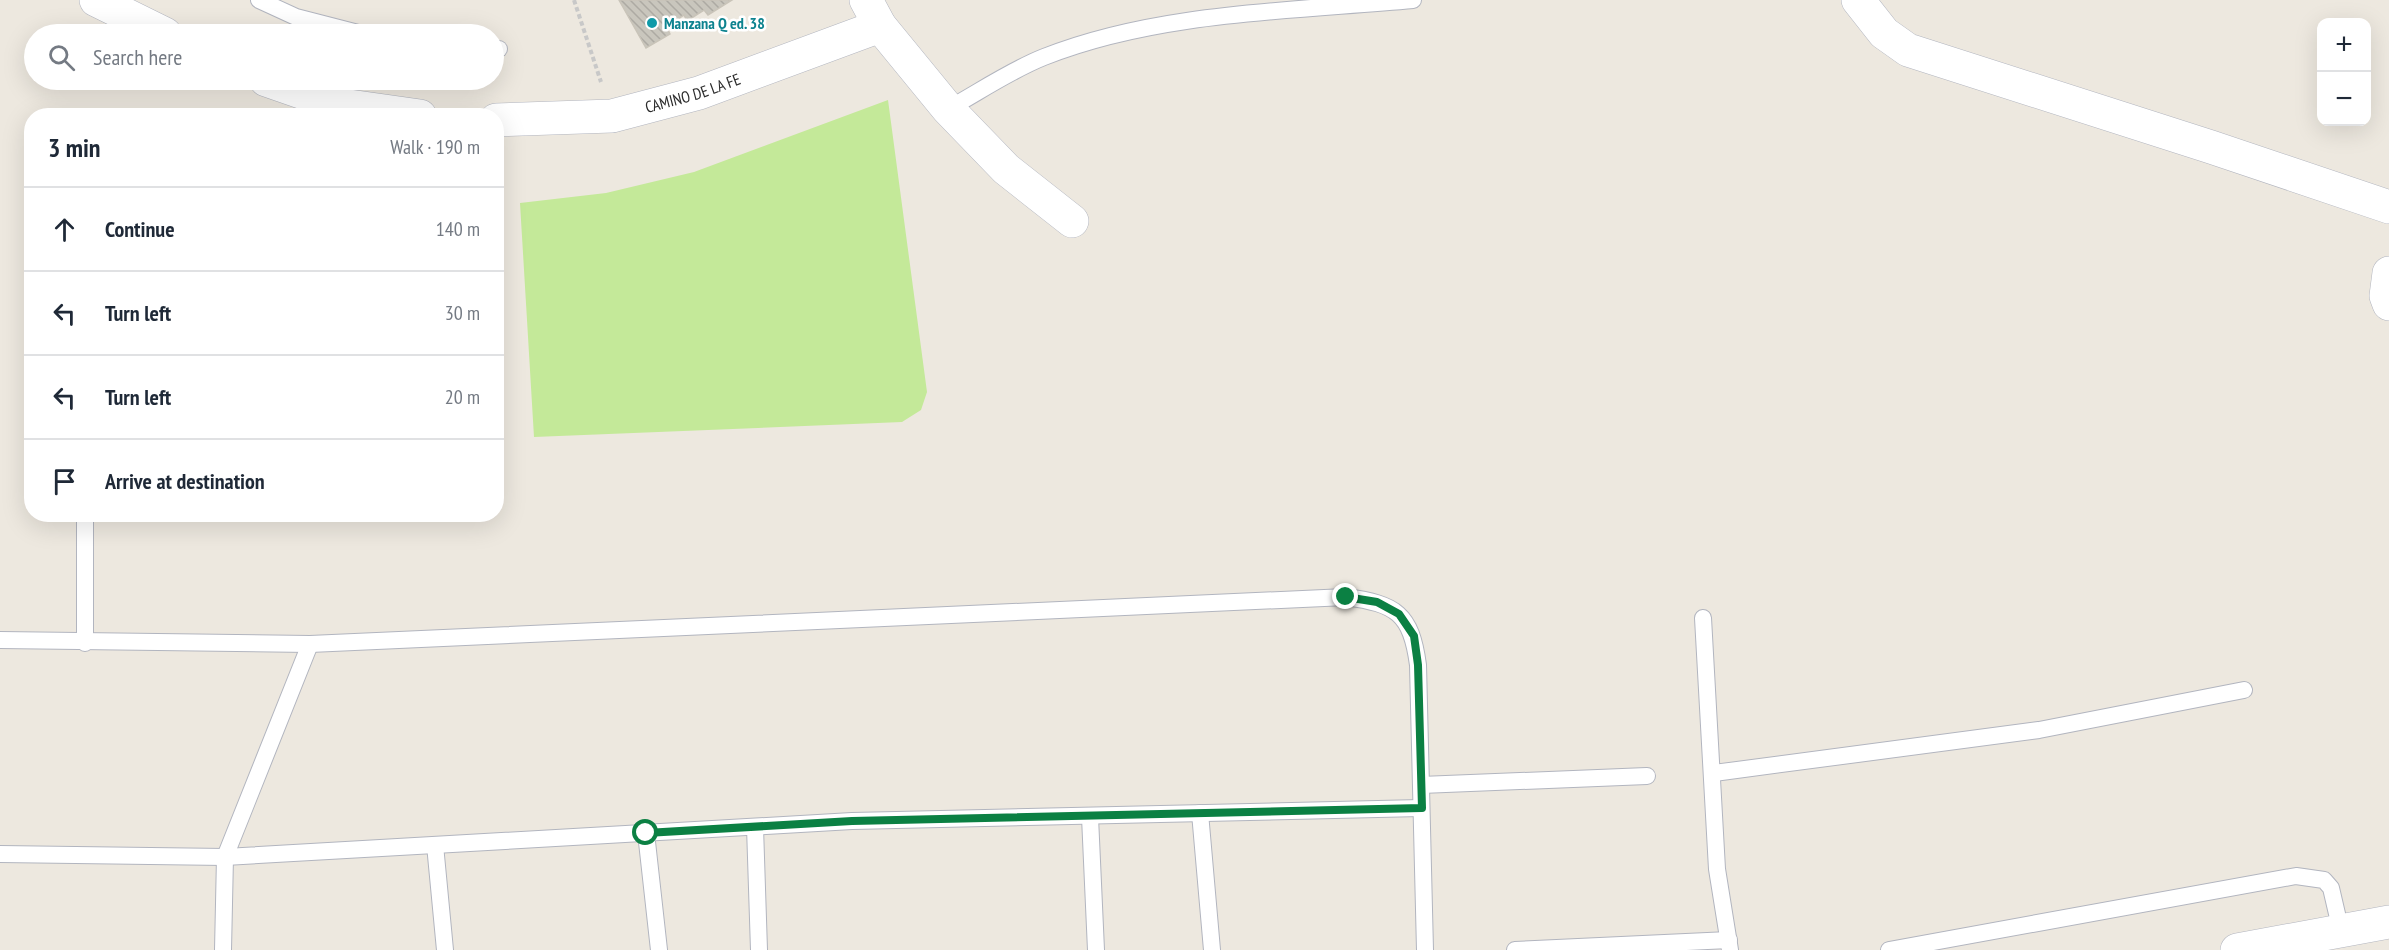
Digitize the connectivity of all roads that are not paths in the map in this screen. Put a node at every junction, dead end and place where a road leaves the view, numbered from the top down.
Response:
1 (259, 0) edge
2 (1413, 0) edge
3 (1858, 0) edge
4 (116, 5) edge
5 (873, 13) edge
6 (148, 24) edge
7 (323, 24) edge
8 (295, 90) edge
9 (363, 108) edge
10 (948, 109) junction
11 (504, 120) edge
12 (2389, 207) edge
13 (1072, 220) dead end
14 (2389, 273) edge
15 (2389, 304) edge
16 (85, 522) edge
17 (1703, 618) dead end
18 (0, 640) edge
19 (85, 642) junction
20 (310, 644) junction
21 (2244, 690) dead end
22 (1714, 773) junction
23 (1647, 776) dead end
24 (1421, 785) junction
25 (1422, 808) junction
26 (1200, 813) junction
27 (1090, 817) junction
28 (755, 827) junction
29 (646, 833) junction
30 (435, 845) junction
31 (0, 854) edge
32 (225, 857) junction
33 (2389, 922) edge
34 (2341, 931) junction
35 (1730, 945) edge
36 (223, 950) edge
37 (445, 950) edge
38 (659, 950) edge
39 (759, 950) edge
40 (1096, 950) edge
41 (1212, 950) edge
42 (1425, 950) edge
43 (1515, 950) edge
44 (1889, 950) edge
45 (2237, 950) edge

1 - 7 lane
2 - 10 lane
3 - 12 street
4 - 6 street
5 - 10 street
5 - 11 street, CAMINO DE LA FE
8 - 9 street
10 - 13 street
14 - 15 street
16 - 19 lane
17 - 22 lane
18 - 19 lane
19 - 20 lane
20 - 24 lane
20 - 32 lane
21 - 22 lane
22 - 35 lane
23 - 24 lane
24 - 25 lane
25 - 26 lane
25 - 42 lane
26 - 27 lane
26 - 41 lane
27 - 28 lane
27 - 40 lane
28 - 29 lane
28 - 39 lane
29 - 30 lane
29 - 38 lane
30 - 32 lane
30 - 37 lane
31 - 32 lane
32 - 36 lane
33 - 34 street
34 - 44 lane
34 - 45 street
35 - 43 lane

